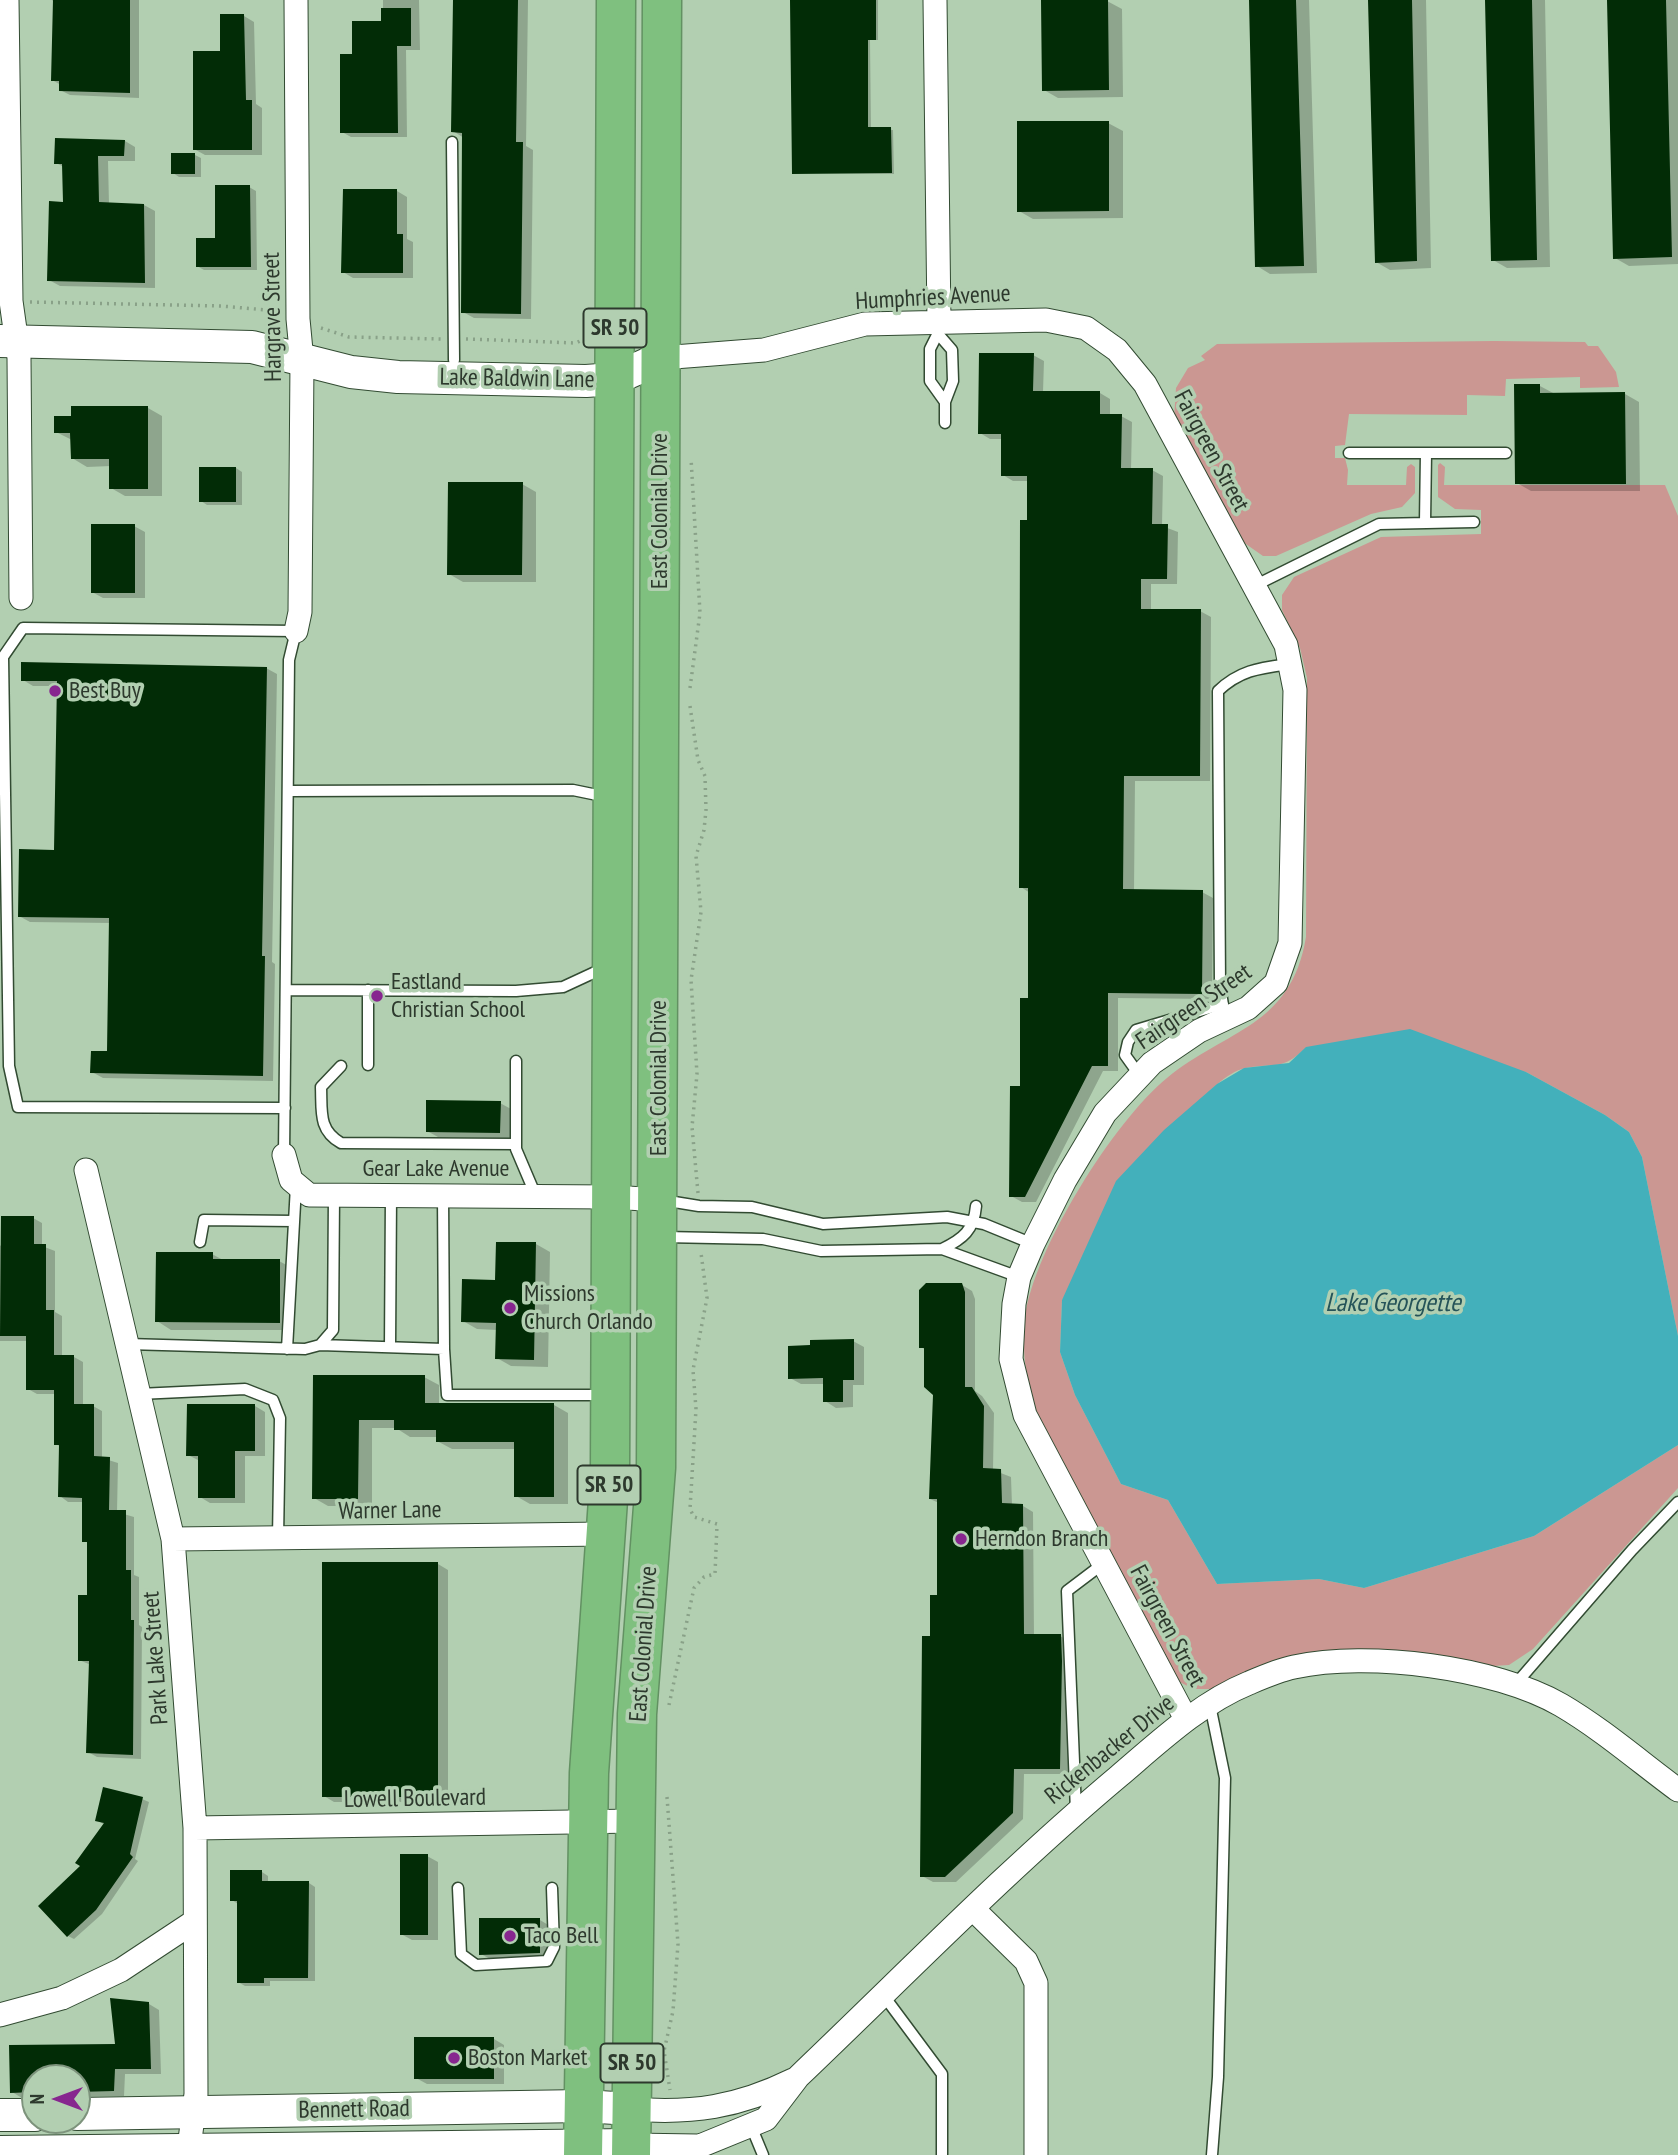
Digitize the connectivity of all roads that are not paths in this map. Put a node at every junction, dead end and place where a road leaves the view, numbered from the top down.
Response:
1 (7, 0) edge
2 (296, 0) edge
3 (616, 0) edge
4 (662, 0) edge
5 (935, 0) edge
6 (452, 142) dead end
7 (939, 329) junction
8 (8, 331) edge
9 (301, 351) junction
10 (661, 358) junction
11 (454, 360) junction
12 (614, 370) junction
13 (1145, 384) joint
14 (945, 402) junction
15 (945, 422) dead end
16 (1349, 453) dead end
17 (1426, 453) junction
18 (1506, 453) dead end
19 (1425, 522) junction
20 (1474, 522) dead end
21 (1254, 586) junction
22 (20, 598) dead end
23 (296, 631) junction
24 (1289, 664) junction
25 (288, 791) junction
26 (613, 799) junction
27 (659, 880) junction
28 (613, 964) junction
29 (286, 990) junction
30 (368, 990) junction
31 (1224, 1012) junction
32 (516, 1061) dead end
33 (369, 1065) dead end
34 (341, 1066) dead end
35 (1140, 1076) junction
36 (285, 1108) junction
37 (516, 1144) junction
38 (284, 1155) joint
39 (86, 1170) dead end
40 (296, 1186) junction
41 (334, 1195) junction
42 (391, 1195) junction
43 (443, 1195) junction
44 (536, 1196) junction
45 (612, 1197) junction
46 (976, 1206) dead end
47 (659, 1218) junction
48 (294, 1221) junction
49 (974, 1223) junction
50 (200, 1242) dead end
51 (1033, 1244) junction
52 (942, 1249) junction
53 (1018, 1276) junction
54 (127, 1344) junction
55 (320, 1345) junction
56 (390, 1347) junction
57 (286, 1349) junction
58 (444, 1349) junction
59 (139, 1394) junction
60 (611, 1395) junction
61 (610, 1471) junction
62 (1678, 1502) edge
63 (607, 1534) junction
64 (278, 1538) junction
65 (173, 1539) junction
66 (652, 1547) junction
67 (1104, 1563) junction
68 (644, 1627) junction
69 (1514, 1686) junction
70 (1210, 1705) junction
71 (1186, 1719) junction
72 (1678, 1790) edge
73 (1076, 1812) junction
74 (635, 1822) junction
75 (588, 1823) junction
76 (195, 1828) junction
77 (458, 1888) dead end
78 (552, 1888) dead end
79 (974, 1910) junction
80 (195, 1920) junction
81 (884, 1996) junction
82 (0, 2014) edge
83 (799, 2077) junction
84 (583, 2106) junction
85 (194, 2113) junction
86 (91, 2114) edge
87 (0, 2115) edge
88 (21, 2115) edge
89 (751, 2126) junction
90 (631, 2137) edge
91 (583, 2150) edge
92 (426, 2151) edge
93 (461, 2151) edge
94 (688, 2151) edge
95 (0, 2152) edge
96 (59, 2153) edge
97 (189, 2153) edge
98 (762, 2155) edge
99 (942, 2155) edge
100 (1036, 2155) edge
101 (1212, 2155) edge

1 - 8 street
2 - 9 street, Hargrave Street
3 - 12 highway, East Colonial Drive / SR 50
4 - 10 highway, East Colonial Drive / SR 50
5 - 7 street
6 - 11 lane
7 - 10 street, Humphries Avenue
7 - 13 street, Humphries Avenue
7 - 14 lane
7 - 14 lane
8 - 9 street, Lake Baldwin Lane
8 - 22 street
9 - 11 street, Lake Baldwin Lane
9 - 12 street, Lake Baldwin Lane
9 - 23 street, Hargrave Street
10 - 12 street, Lake Baldwin Lane
10 - 27 highway, East Colonial Drive / SR 50
11 - 12 street, Lake Baldwin Lane
12 - 26 highway, East Colonial Drive / SR 50
13 - 21 street, Fairgreen Street
14 - 15 lane
16 - 17 lane
17 - 18 lane
17 - 19 lane
19 - 20 lane
19 - 21 lane
21 - 24 street, Fairgreen Street
23 - 25 lane
23 - 36 lane
24 - 31 street, Fairgreen Street
24 - 31 lane
25 - 26 lane
25 - 29 lane
26 - 27 highway
26 - 28 highway, East Colonial Drive / SR 50
27 - 47 highway, East Colonial Drive / SR 50
28 - 30 lane
28 - 45 highway, East Colonial Drive / SR 50
29 - 30 lane
29 - 36 lane
30 - 33 lane
31 - 35 street, Fairgreen Street
31 - 35 lane
32 - 37 lane
34 - 37 lane
35 - 51 street, Fairgreen Street
36 - 38 lane
37 - 44 lane
38 - 40 street
39 - 54 street, Park Lake Street
40 - 41 street, Gear Lake Avenue
40 - 48 lane
41 - 42 street, Gear Lake Avenue
41 - 55 lane
42 - 43 street, Gear Lake Avenue
42 - 56 lane
43 - 44 street, Gear Lake Avenue
43 - 58 lane
44 - 45 street, Gear Lake Avenue
45 - 47 street
45 - 47 street, Gear Lake Avenue
45 - 60 highway, East Colonial Drive / SR 50
46 - 49 lane
47 - 49 lane
47 - 52 lane
47 - 66 highway, East Colonial Drive / SR 50
48 - 50 lane
48 - 57 lane
49 - 51 lane
49 - 52 lane
51 - 53 street, Fairgreen Street
52 - 53 lane
53 - 67 street, Fairgreen Street
54 - 57 lane
54 - 59 street, Park Lake Street
55 - 56 lane
55 - 57 lane
56 - 58 lane
58 - 60 lane
59 - 64 lane
59 - 65 street, Park Lake Street
60 - 61 highway, East Colonial Drive / SR 50
61 - 63 highway, East Colonial Drive / SR 50
61 - 66 highway
62 - 69 lane
63 - 64 street, Warner Lane
63 - 68 highway
63 - 75 highway, East Colonial Drive / SR 50
64 - 65 street, Warner Lane
65 - 76 street, Park Lake Street
66 - 68 highway, East Colonial Drive / SR 50
67 - 71 street, Fairgreen Street
67 - 73 lane
68 - 74 highway, East Colonial Drive / SR 50
69 - 70 street, Rickenbacker Drive
69 - 72 street, Rickenbacker Drive
70 - 71 street, Rickenbacker Drive
70 - 101 lane
71 - 73 street, Rickenbacker Drive
73 - 79 street, Rickenbacker Drive
74 - 75 street, Lowell Boulevard
74 - 90 highway, East Colonial Drive / SR 50
75 - 76 street, Lowell Boulevard
75 - 84 highway, East Colonial Drive / SR 50
76 - 80 street, Park Lake Street
77 - 78 lane
79 - 81 street, Rickenbacker Drive
79 - 100 street
80 - 82 street
80 - 85 street, Park Lake Street
81 - 83 street, Rickenbacker Drive
81 - 99 lane
83 - 89 street, Rickenbacker Drive
83 - 90 street, Rickenbacker Drive
84 - 85 street, Bennett Road
84 - 90 street, Bennett Road
84 - 91 highway, East Colonial Drive / SR 50
85 - 86 street, Bennett Road
85 - 97 street, Park Lake Street
87 - 88 street
89 - 94 street, Rickenbacker Drive
89 - 98 lane
90 - 91 street, Bennett Road
90 - 94 street, Rickenbacker Drive
91 - 93 street, Bennett Road
92 - 93 street, Bennett Road
92 - 97 street, Bennett Road
95 - 96 street, Bennett Road
96 - 97 street, Bennett Road

